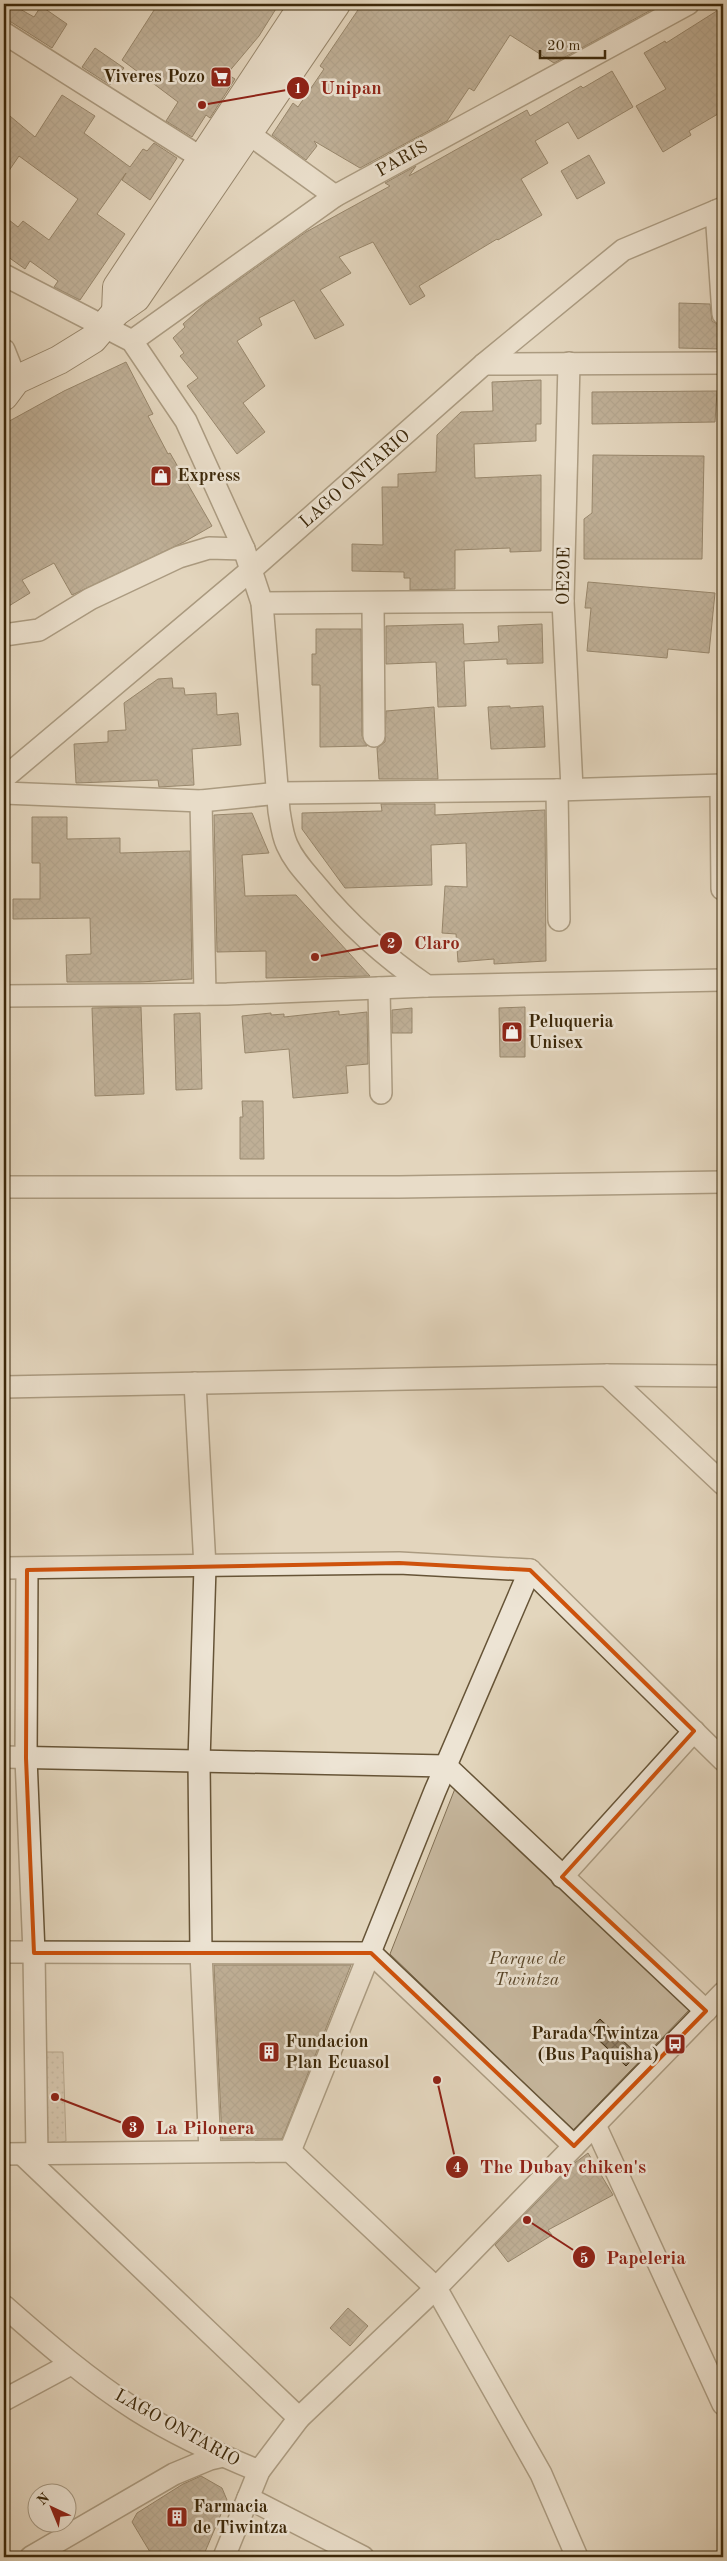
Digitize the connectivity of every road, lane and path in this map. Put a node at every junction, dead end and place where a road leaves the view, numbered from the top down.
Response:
1 (304, 4) edge
2 (336, 4) edge
3 (688, 4) edge
4 (4, 32) edge
5 (249, 134) junction
6 (203, 160) junction
7 (335, 196) junction
8 (720, 209) edge
9 (4, 275) edge
10 (723, 314) edge
11 (111, 319) junction
12 (132, 341) junction
13 (4, 350) edge
14 (723, 362) edge
15 (569, 363) junction
16 (484, 364) junction
17 (8, 385) edge
18 (244, 549) junction
19 (251, 570) junction
20 (563, 601) junction
21 (262, 603) junction
22 (373, 603) junction
23 (4, 635) edge
24 (374, 736) dead end
25 (4, 778) edge
26 (722, 785) edge
27 (564, 789) junction
28 (4, 793) edge
29 (279, 793) junction
30 (201, 801) junction
31 (722, 889) dead end
32 (559, 920) dead end
33 (723, 980) edge
34 (427, 986) junction
35 (379, 988) junction
36 (205, 994) junction
37 (4, 996) edge
38 (381, 1093) dead end
39 (723, 1182) edge
40 (4, 1188) edge
41 (608, 1375) junction
42 (723, 1376) edge
43 (195, 1383) junction
44 (4, 1387) edge
45 (723, 1484) edge
46 (205, 1566) junction
47 (4, 1568) edge
48 (27, 1570) junction
49 (530, 1570) junction
50 (694, 1731) junction
51 (4, 1757) edge
52 (26, 1758) junction
53 (723, 1760) edge
54 (199, 1761) junction
55 (446, 1766) junction
56 (562, 1876) junction
57 (4, 1952) edge
58 (34, 1953) junction
59 (202, 1953) junction
60 (371, 1953) junction
61 (723, 1993) edge
62 (706, 2012) junction
63 (596, 2125) junction
64 (574, 2146) junction
65 (210, 2151) junction
66 (290, 2151) junction
67 (21, 2155) edge
68 (436, 2288) junction
69 (4, 2306) edge
70 (70, 2364) junction
71 (4, 2400) edge
72 (723, 2404) edge
73 (299, 2418) junction
74 (223, 2456) junction
75 (259, 2471) junction
76 (248, 2498) junction
77 (31, 2557) edge
78 (224, 2557) edge
79 (363, 2557) edge
80 (577, 2557) edge

1 - 6 main road
2 - 5 main road
3 - 7 street, PARIS
4 - 6 street
5 - 7 street
5 - 11 main road
6 - 11 main road
7 - 12 street, PARIS
8 - 10 street
8 - 16 street, LAGO ONTARIO
9 - 11 street
11 - 12 street
11 - 17 main road
12 - 18 street
13 - 17 street
14 - 15 street
15 - 16 street
15 - 20 street, OE20E
16 - 19 street, LAGO ONTARIO
18 - 19 street
18 - 23 street
19 - 21 street
19 - 25 street, LAGO ONTARIO
20 - 22 street
20 - 27 street, OE20E
21 - 22 street
21 - 29 street
22 - 24 street
26 - 27 street
26 - 31 street
27 - 29 street
27 - 32 street, OE20E
28 - 30 street
29 - 30 street
29 - 34 street
30 - 36 street
33 - 34 street
34 - 35 street
35 - 36 street
35 - 38 street
36 - 37 street
39 - 40 street
41 - 42 street
41 - 43 street
41 - 45 street
43 - 44 street
43 - 46 street
46 - 48 street
46 - 49 street
46 - 54 street
47 - 48 street
48 - 52 street
49 - 50 street
49 - 55 street
50 - 53 street
50 - 56 street
51 - 52 street
52 - 54 street
52 - 58 street
54 - 55 street
54 - 59 street
55 - 56 street
55 - 60 street
56 - 62 street
57 - 58 street
58 - 59 street
58 - 67 street
59 - 60 street
59 - 65 street
60 - 64 street
60 - 66 street
61 - 62 street
62 - 63 street
63 - 64 street
63 - 72 street
64 - 68 street
65 - 66 street
65 - 67 street
66 - 68 street
67 - 73 street
68 - 73 street
68 - 80 street
69 - 70 street, LAGO ONTARIO
70 - 71 street
70 - 74 street, LAGO ONTARIO
73 - 75 street
74 - 75 street, LAGO ONTARIO
74 - 77 street
75 - 76 street
76 - 78 street
76 - 79 street

